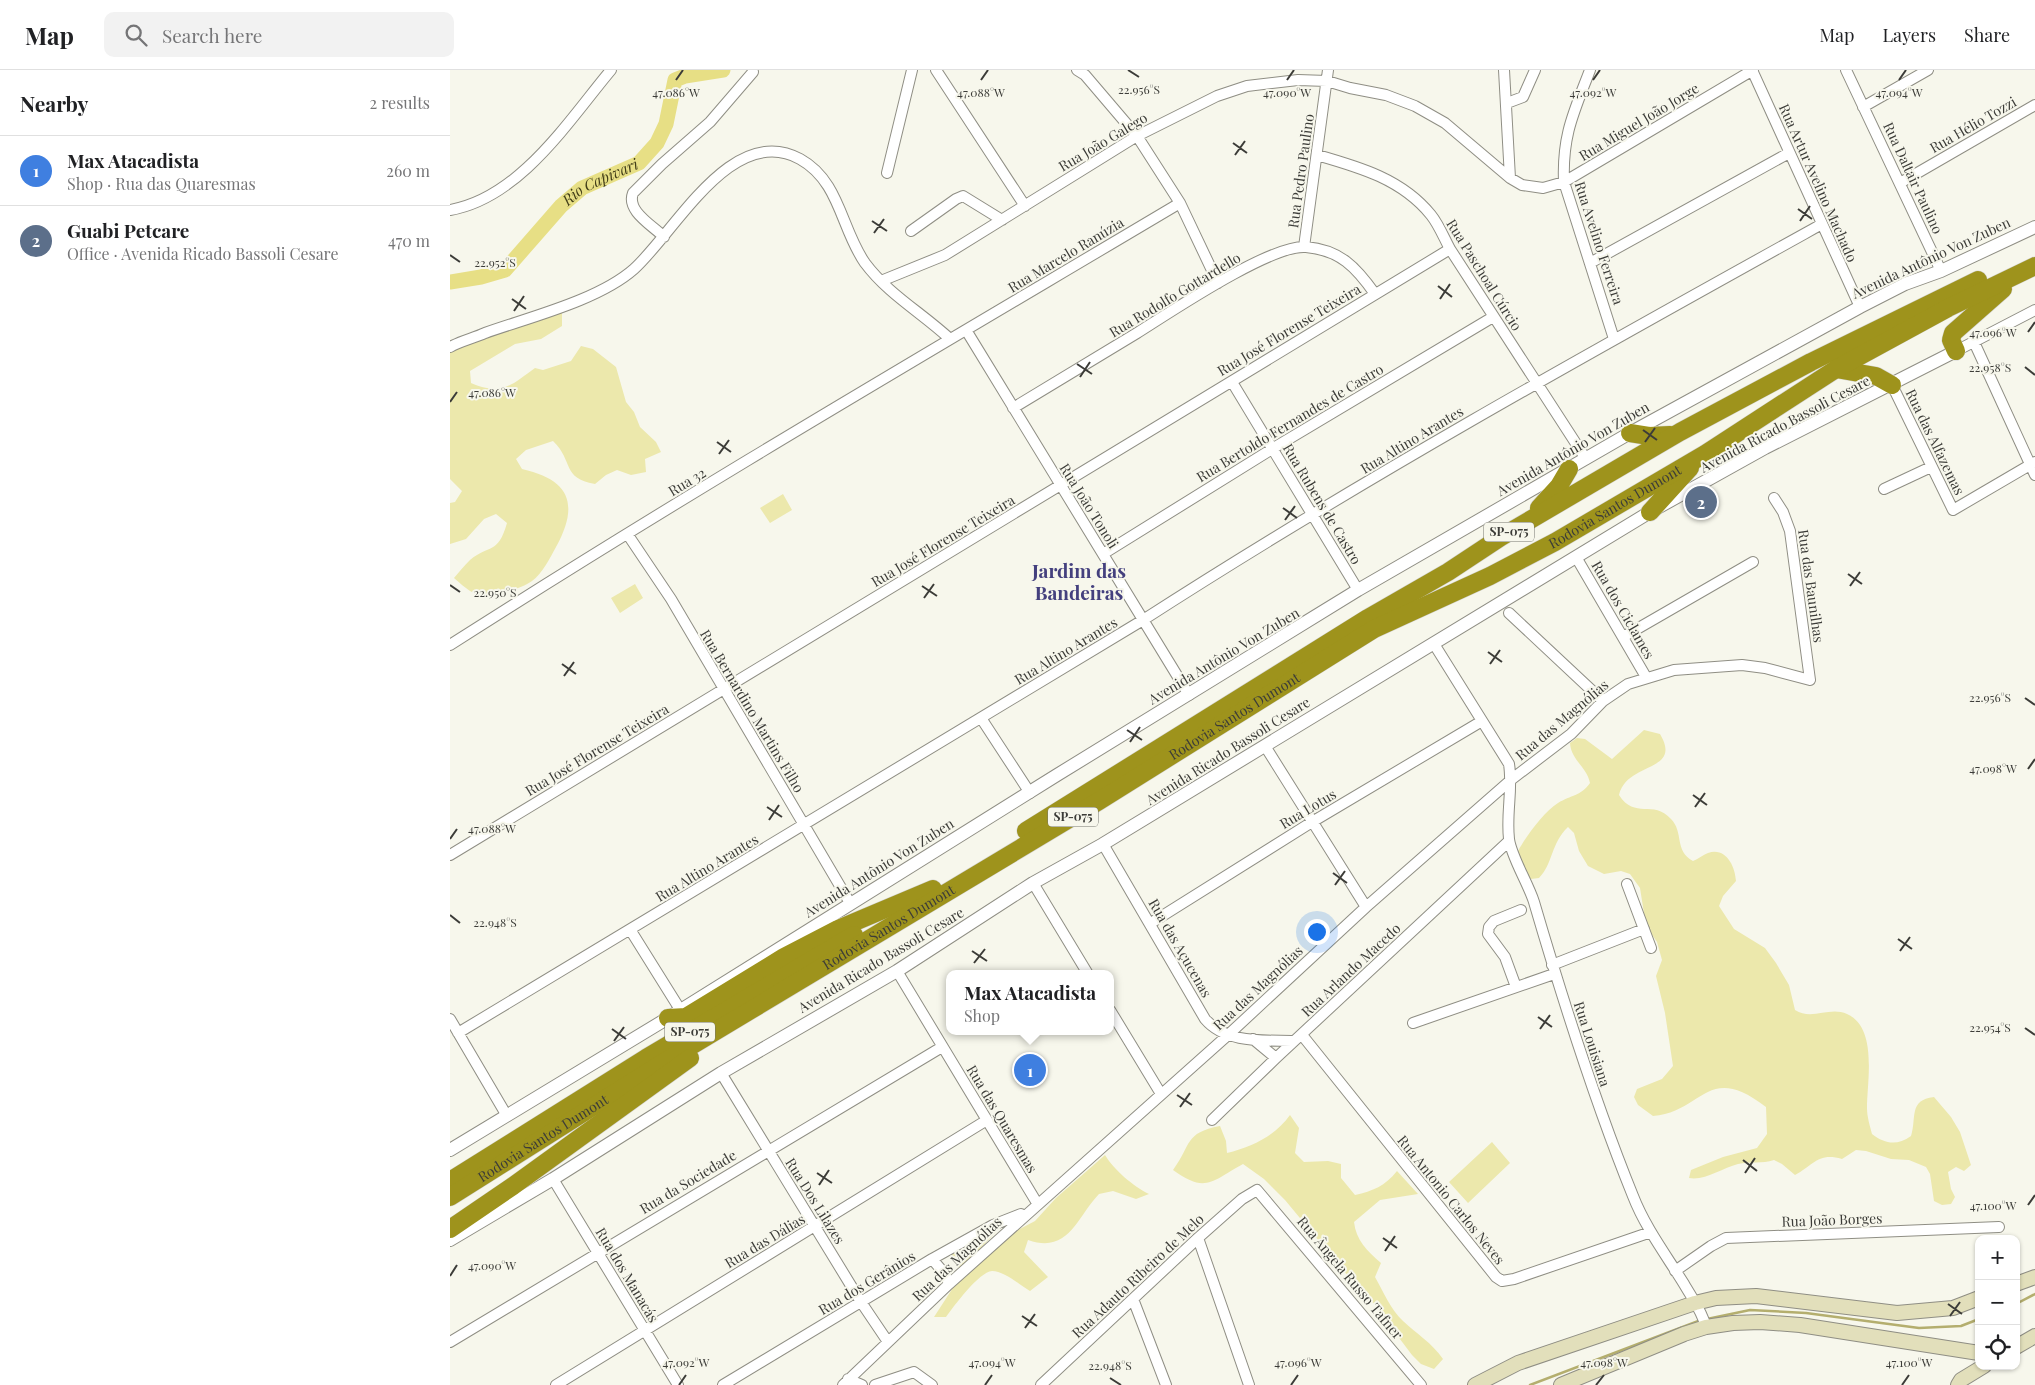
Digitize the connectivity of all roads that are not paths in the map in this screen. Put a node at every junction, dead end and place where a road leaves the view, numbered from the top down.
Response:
1 (612, 70) edge
2 (912, 70) edge
3 (936, 70) edge
4 (1504, 70) edge
5 (1590, 70) edge
6 (1752, 70) edge
7 (1846, 70) edge
8 (1928, 70) edge
9 (754, 72) dead end
10 (1086, 72) edge
11 (1328, 75) edge
12 (1534, 75) edge
13 (1507, 103) junction
14 (2035, 105) edge
15 (1863, 107) junction
16 (1137, 136) junction
17 (1789, 153) junction
18 (1317, 155) junction
19 (887, 173) dead end
20 (1510, 178) junction
21 (1564, 182) junction
22 (1900, 183) junction
23 (1180, 203) junction
24 (1025, 206) junction
25 (450, 210) edge
26 (2035, 216) edge
27 (1002, 220) junction
28 (1822, 224) junction
29 (2035, 227) edge
30 (911, 231) dead end
31 (664, 237) junction
32 (2003, 241) junction
33 (1304, 247) junction
34 (1450, 249) junction
35 (2035, 252) edge
36 (1590, 262) junction
37 (2030, 268) edge
38 (1941, 271) junction
39 (881, 281) junction
40 (1218, 283) junction
41 (1375, 294) junction
42 (1860, 308) junction
43 (2035, 310) edge
44 (1493, 317) junction
45 (966, 330) junction
46 (950, 339) junction
47 (1614, 339) junction
48 (1974, 342) junction
49 (450, 347) edge
50 (1956, 351) junction
51 (1836, 369) junction
52 (1232, 382) junction
53 (1536, 383) junction
54 (1892, 385) junction
55 (1013, 408) junction
56 (1680, 432) junction
57 (1630, 433) junction
58 (1272, 449) junction
59 (1705, 454) junction
60 (1586, 460) junction
61 (1931, 467) junction
62 (2033, 467) edge
63 (1569, 469) junction
64 (1061, 485) junction
65 (1884, 489) dead end
66 (1774, 498) dead end
67 (1650, 512) junction
68 (1313, 515) junction
69 (1515, 529) junction
70 (628, 534) junction
71 (1103, 554) junction
72 (1576, 557) junction
73 (1753, 562) dead end
74 (1358, 590) junction
75 (1509, 613) dead end
76 (1144, 620) junction
77 (1623, 637) junction
78 (1434, 644) junction
79 (450, 645) edge
80 (1646, 677) junction
81 (1810, 680) joint
82 (724, 690) junction
83 (1189, 695) junction
84 (1603, 701) junction
85 (981, 718) junction
86 (1482, 721) junction
87 (1265, 746) junction
88 (1512, 779) junction
89 (1030, 792) junction
90 (1312, 822) junction
91 (804, 825) junction
92 (1509, 841) junction
93 (1103, 844) junction
94 (450, 855) edge
95 (1033, 883) junction
96 (1627, 884) dead end
97 (932, 889) junction
98 (850, 903) junction
99 (1366, 907) junction
100 (1521, 910) dead end
101 (1150, 923) junction
102 (1644, 929) junction
103 (630, 931) junction
104 (1651, 948) dead end
105 (1553, 969) junction
106 (1086, 970) edge
107 (897, 971) junction
108 (1516, 987) junction
109 (674, 1014) junction
110 (1114, 1017) edge
111 (450, 1019) edge
112 (735, 1021) junction
113 (1412, 1023) dead end
114 (458, 1033) junction
115 (1228, 1035) junction
116 (1298, 1038) junction
117 (1253, 1039) junction
118 (942, 1047) junction
119 (1276, 1058) junction
120 (721, 1073) junction
121 (1161, 1094) junction
122 (507, 1116) junction
123 (987, 1120) junction
124 (1212, 1120) dead end
125 (450, 1150) edge
126 (768, 1150) junction
127 (553, 1179) junction
128 (450, 1182) edge
129 (1257, 1190) joint
130 (450, 1197) edge
131 (1038, 1203) junction
132 (1029, 1211) junction
133 (815, 1227) junction
134 (1999, 1227) dead end
135 (450, 1228) edge
136 (1651, 1232) junction
137 (1198, 1238) junction
138 (450, 1240) edge
139 (597, 1254) junction
140 (932, 1259) junction
141 (1676, 1271) junction
142 (2035, 1277) edge
143 (2020, 1283) edge
144 (949, 1284) junction
145 (1133, 1299) junction
146 (1975, 1300) edge
147 (861, 1302) junction
148 (1697, 1306) junction
149 (1706, 1325) junction
150 (644, 1330) junction
151 (2035, 1336) edge
152 (450, 1342) edge
153 (888, 1342) junction
154 (2020, 1345) edge
155 (1975, 1360) edge
156 (1975, 1365) edge
157 (845, 1382) edge
158 (1161, 1383) edge
159 (1957, 1383) edge
160 (556, 1385) edge
161 (678, 1385) edge
162 (723, 1385) edge
163 (862, 1385) edge
164 (874, 1385) edge
165 (932, 1385) edge
166 (1041, 1385) edge
167 (1249, 1385) edge
168 (1421, 1385) edge
169 (1475, 1385) edge
170 (1562, 1385) edge

1 - 25 street
2 - 19 street
3 - 24 street
4 - 13 street
5 - 21 street, Rua Avelino Ferreira
6 - 17 street, Rua Artur Avelino Machado
6 - 21 street, Rua Miguel João Jorge
7 - 15 street, Rua Daltair Paulino
8 - 15 street
9 - 31 street
10 - 16 street
11 - 16 street, Rua João Galego
11 - 18 street, Rua Pedro Paulino
11 - 20 street, Rua João Galego
12 - 13 street
13 - 20 street
14 - 22 street, Rua Hélio Tozzi
15 - 22 street, Rua Daltair Paulino
16 - 23 street
16 - 24 street, Rua João Galego
17 - 28 street, Rua Artur Avelino Machado
17 - 36 street
18 - 33 street, Rua Pedro Paulino
18 - 34 street, Rua Paschoal Cúrcio
20 - 21 street, Rua João Galego
21 - 36 street, Rua Avelino Ferreira
22 - 38 street, Rua Daltair Paulino
23 - 40 street
23 - 45 street, Rua Marcelo Ranúzia
24 - 27 street, Rua João Galego
26 - 32 street
27 - 30 street
27 - 39 street, Rua João Galego
28 - 42 street, Rua Artur Avelino Machado
28 - 47 street, Rua Altino Arantes
29 - 32 street, Avenida Antônio Von Zuben
31 - 39 street
31 - 49 street
32 - 38 street, Avenida Antônio Von Zuben
33 - 40 street, Rua Rodolfo Gottardello
33 - 41 street
34 - 41 street, Rua José Florense Teixeira
34 - 44 street, Rua Paschoal Cúrcio
35 - 56 highway, Rodovia Santos Dumont / SP-075
36 - 47 street, Rua Avelino Ferreira
37 - 50 highway
37 - 51 highway, Rodovia Santos Dumont / SP-075
38 - 42 street, Avenida Antônio Von Zuben
39 - 46 street
40 - 55 street, Rua Rodolfo Gottardello
41 - 52 street, Rua José Florense Teixeira
42 - 57 street, Avenida Antônio Von Zuben
43 - 48 street, Avenida Ricado Bassoli Cesare
44 - 53 street, Rua Paschoal Cúrcio
44 - 58 street, Rua Bertoldo Fernandes de Castro
45 - 46 street, Rua 32
45 - 55 street, Rua João Tonoli
46 - 70 street, Rua 32
47 - 53 street, Rua Altino Arantes
48 - 50 street, Avenida Ricado Bassoli Cesare
48 - 62 street
50 - 54 street, Avenida Ricado Bassoli Cesare
51 - 54 highway
51 - 59 highway, Rodovia Santos Dumont / SP-075
52 - 58 street, Rua Rubens de Castro
52 - 64 street, Rua José Florense Teixeira
53 - 60 street, Rua Paschoal Cúrcio
53 - 68 street, Rua Altino Arantes
54 - 61 street, Rua das Alfazemas
54 - 67 street, Avenida Ricado Bassoli Cesare
55 - 64 street, Rua João Tonoli
56 - 57 highway
56 - 69 highway, Rodovia Santos Dumont / SP-075
57 - 60 street, Avenida Antônio Von Zuben
58 - 68 street, Rua Rubens de Castro
58 - 71 street, Rua Bertoldo Fernandes de Castro
59 - 67 highway
59 - 112 highway, Rodovia Santos Dumont / SP-075
60 - 63 street, Avenida Antônio Von Zuben
61 - 62 street, Rua das Alfazemas
61 - 65 street
63 - 69 highway
63 - 74 street, Avenida Antônio Von Zuben
64 - 71 street, Rua João Tonoli
64 - 82 street, Rua José Florense Teixeira
66 - 81 street, Rua das Baunilhas
67 - 72 street, Avenida Ricado Bassoli Cesare
68 - 74 street, Rua Rubens de Castro
68 - 76 street, Rua Altino Arantes
69 - 97 highway, Rodovia Santos Dumont / SP-075
70 - 79 street, Rua 32
70 - 82 street, Rua Bernardino Martins Filho
71 - 76 street, Rua João Tonoli
72 - 77 street, Rua dos Ciclames
72 - 78 street, Avenida Ricado Bassoli Cesare
73 - 77 street
74 - 83 street, Avenida Antônio Von Zuben
75 - 84 street
76 - 83 street, Rua João Tonoli
76 - 85 street, Rua Altino Arantes
77 - 80 street, Rua dos Ciclames
78 - 86 street
78 - 87 street, Avenida Ricado Bassoli Cesare
80 - 81 street, Rua das Magnólias
80 - 84 street, Rua das Magnólias
82 - 91 street, Rua Bernardino Martins Filho
82 - 94 street, Rua José Florense Teixeira
83 - 89 street, Avenida Antônio Von Zuben
84 - 88 street, Rua das Magnólias
85 - 89 street
85 - 91 street, Rua Altino Arantes
86 - 88 street
86 - 90 street, Rua Lotus
87 - 90 street
87 - 93 street, Avenida Ricado Bassoli Cesare
88 - 92 street, Rua Louisiana
88 - 99 street, Rua das Magnólias
89 - 98 street, Avenida Antônio Von Zuben
90 - 99 street
90 - 101 street, Rua Lotus
91 - 98 street, Rua Bernardino Martins Filho
91 - 103 street, Rua Altino Arantes
92 - 105 street, Rua Louisiana
92 - 116 street, Rua Arlando Macedo
93 - 95 street, Avenida Ricado Bassoli Cesare
93 - 101 street, Rua das Açucenas
95 - 106 street
95 - 107 street, Avenida Ricado Bassoli Cesare
96 - 102 street
97 - 109 highway
97 - 128 highway, Rodovia Santos Dumont / SP-075
98 - 109 street, Avenida Antônio Von Zuben
99 - 115 street, Rua das Magnólias
100 - 108 street
101 - 115 street, Rua das Açucenas
102 - 104 street
102 - 105 street
103 - 109 street
103 - 114 street, Rua Altino Arantes
105 - 108 street
105 - 136 street, Rua Louisiana
107 - 118 street, Rua das Quaresmas
107 - 120 street, Avenida Ricado Bassoli Cesare
108 - 113 street
109 - 122 street, Avenida Antônio Von Zuben
110 - 121 street
111 - 114 street
112 - 130 highway, Rodovia Santos Dumont / SP-075
112 - 135 highway
114 - 122 street
115 - 117 street, Rua das Açucenas
115 - 121 street, Rua das Magnólias
116 - 117 street, Rua das Açucenas
116 - 119 street, Rua Arlando Macedo
116 - 136 street, Rua Antonio Carlos Neves
117 - 119 street
118 - 123 street, Rua das Quaresmas
118 - 126 street, Rua da Sociedade
119 - 124 street, Rua Arlando Macedo
120 - 126 street, Rua Dos Lilazes
120 - 127 street, Avenida Ricado Bassoli Cesare
121 - 131 street, Rua das Magnólias
122 - 125 street, Avenida Antônio Von Zuben
123 - 131 street, Rua das Quaresmas
123 - 133 street, Rua das Dálias
126 - 133 street, Rua Dos Lilazes
126 - 139 street, Rua da Sociedade
127 - 138 street, Avenida Ricado Bassoli Cesare
127 - 139 street, Rua dos Manacás
129 - 137 street, Rua Adauto Ribeiro de Melo
129 - 168 street, Rua Ângela Russo Tafner
131 - 132 street, Rua das Magnólias
132 - 140 street, Rua dos Gerânios
132 - 144 street, Rua das Magnólias
133 - 147 street, Rua Dos Lilazes
133 - 150 street, Rua das Dálias
134 - 141 street, Rua João Borges
136 - 141 street, Rua Louisiana
137 - 145 street, Rua Adauto Ribeiro de Melo
137 - 167 street
139 - 150 street, Rua dos Manacás
139 - 152 street, Rua da Sociedade
140 - 144 street
140 - 147 street, Rua dos Gerânios
141 - 148 street, Rua Louisiana
142 - 143 main road
144 - 153 street, Rua das Magnólias
145 - 158 street
145 - 166 street, Rua Adauto Ribeiro de Melo
146 - 148 main road
147 - 153 street, Rua Dos Lilazes
147 - 162 street, Rua dos Gerânios
148 - 149 street, Rua Louisiana
148 - 169 main road
149 - 155 main road
149 - 170 main road
150 - 160 street, Rua das Dálias
150 - 161 street, Rua dos Manacás
151 - 154 main road
153 - 157 street, Rua das Magnólias
156 - 159 main road
157 - 163 street
164 - 165 street

